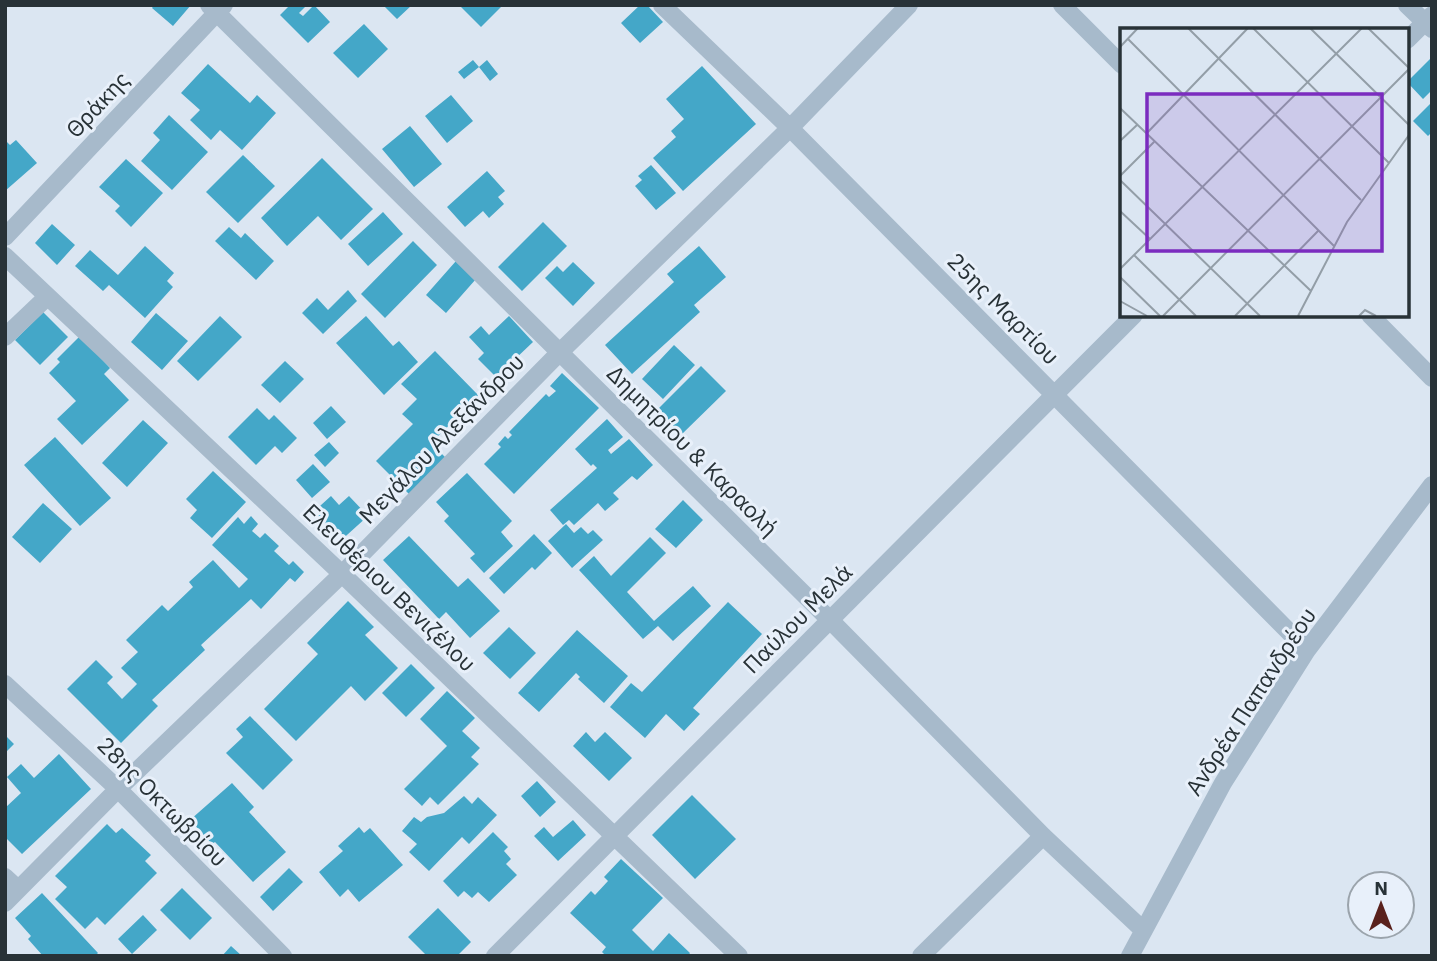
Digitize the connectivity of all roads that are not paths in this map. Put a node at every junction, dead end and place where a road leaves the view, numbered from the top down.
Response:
1 (662, 5) edge
2 (909, 5) edge
3 (1062, 5) edge
4 (1407, 5) edge
5 (216, 8) edge
6 (1429, 22) edge
7 (1409, 38) edge
8 (1120, 63) edge
9 (790, 128) junction
10 (5, 237) edge
11 (5, 256) edge
12 (47, 297) junction
13 (1132, 317) edge
14 (1372, 317) edge
15 (5, 337) edge
16 (560, 352) junction
17 (1432, 378) edge
18 (1056, 396) junction
19 (1432, 485) edge
20 (342, 574) junction
21 (830, 620) junction
22 (1307, 650) junction
23 (5, 684) edge
24 (118, 789) junction
25 (614, 836) junction
26 (1044, 836) junction
27 (12, 883) edge
28 (5, 902) edge
29 (1143, 930) junction
30 (283, 956) edge
31 (495, 956) edge
32 (739, 956) edge
33 (921, 956) edge
34 (1130, 956) edge

1 - 9 street, 25ης Μαρτίου
2 - 9 street, Μεγάλου Αλεξάνδρου
3 - 8 street
4 - 6 street
5 - 10 street, Θράκης
5 - 16 street, Δημητρίου & Καραολή
6 - 7 street
9 - 16 street, Μεγάλου Αλεξάνδρου
9 - 18 street, 25ης Μαρτίου
11 - 12 street, Ελευθέριου Βενιζέλου
12 - 15 street
12 - 20 street, Ελευθέριου Βενιζέλου
13 - 18 street, Παύλου Μελά
14 - 17 street
16 - 20 street, Μεγάλου Αλεξάνδρου
16 - 21 street, Δημητρίου & Καραολή
18 - 21 street, Παύλου Μελά
18 - 22 street, 25ης Μαρτίου
19 - 22 street, Ανδρέα Παπανδρέου
20 - 24 street, Μεγάλου Αλεξάνδρου
20 - 25 street, Ελευθέριου Βενιζέλου
21 - 25 street, Παύλου Μελά
21 - 26 street, Δημητρίου & Καραολή
22 - 29 street, Ανδρέα Παπανδρέου
23 - 24 street, 28ης Οκτωβρίου
24 - 27 street, Μεγάλου Αλεξάνδρου
24 - 30 street, 28ης Οκτωβρίου
25 - 31 street, Παύλου Μελά
25 - 32 street, Ελευθέριου Βενιζέλου
26 - 29 street, Δημητρίου & Καραολή
26 - 33 street
27 - 28 street, Μεγάλου Αλεξάνδρου
29 - 34 street, Ανδρέα Παπανδρέου

